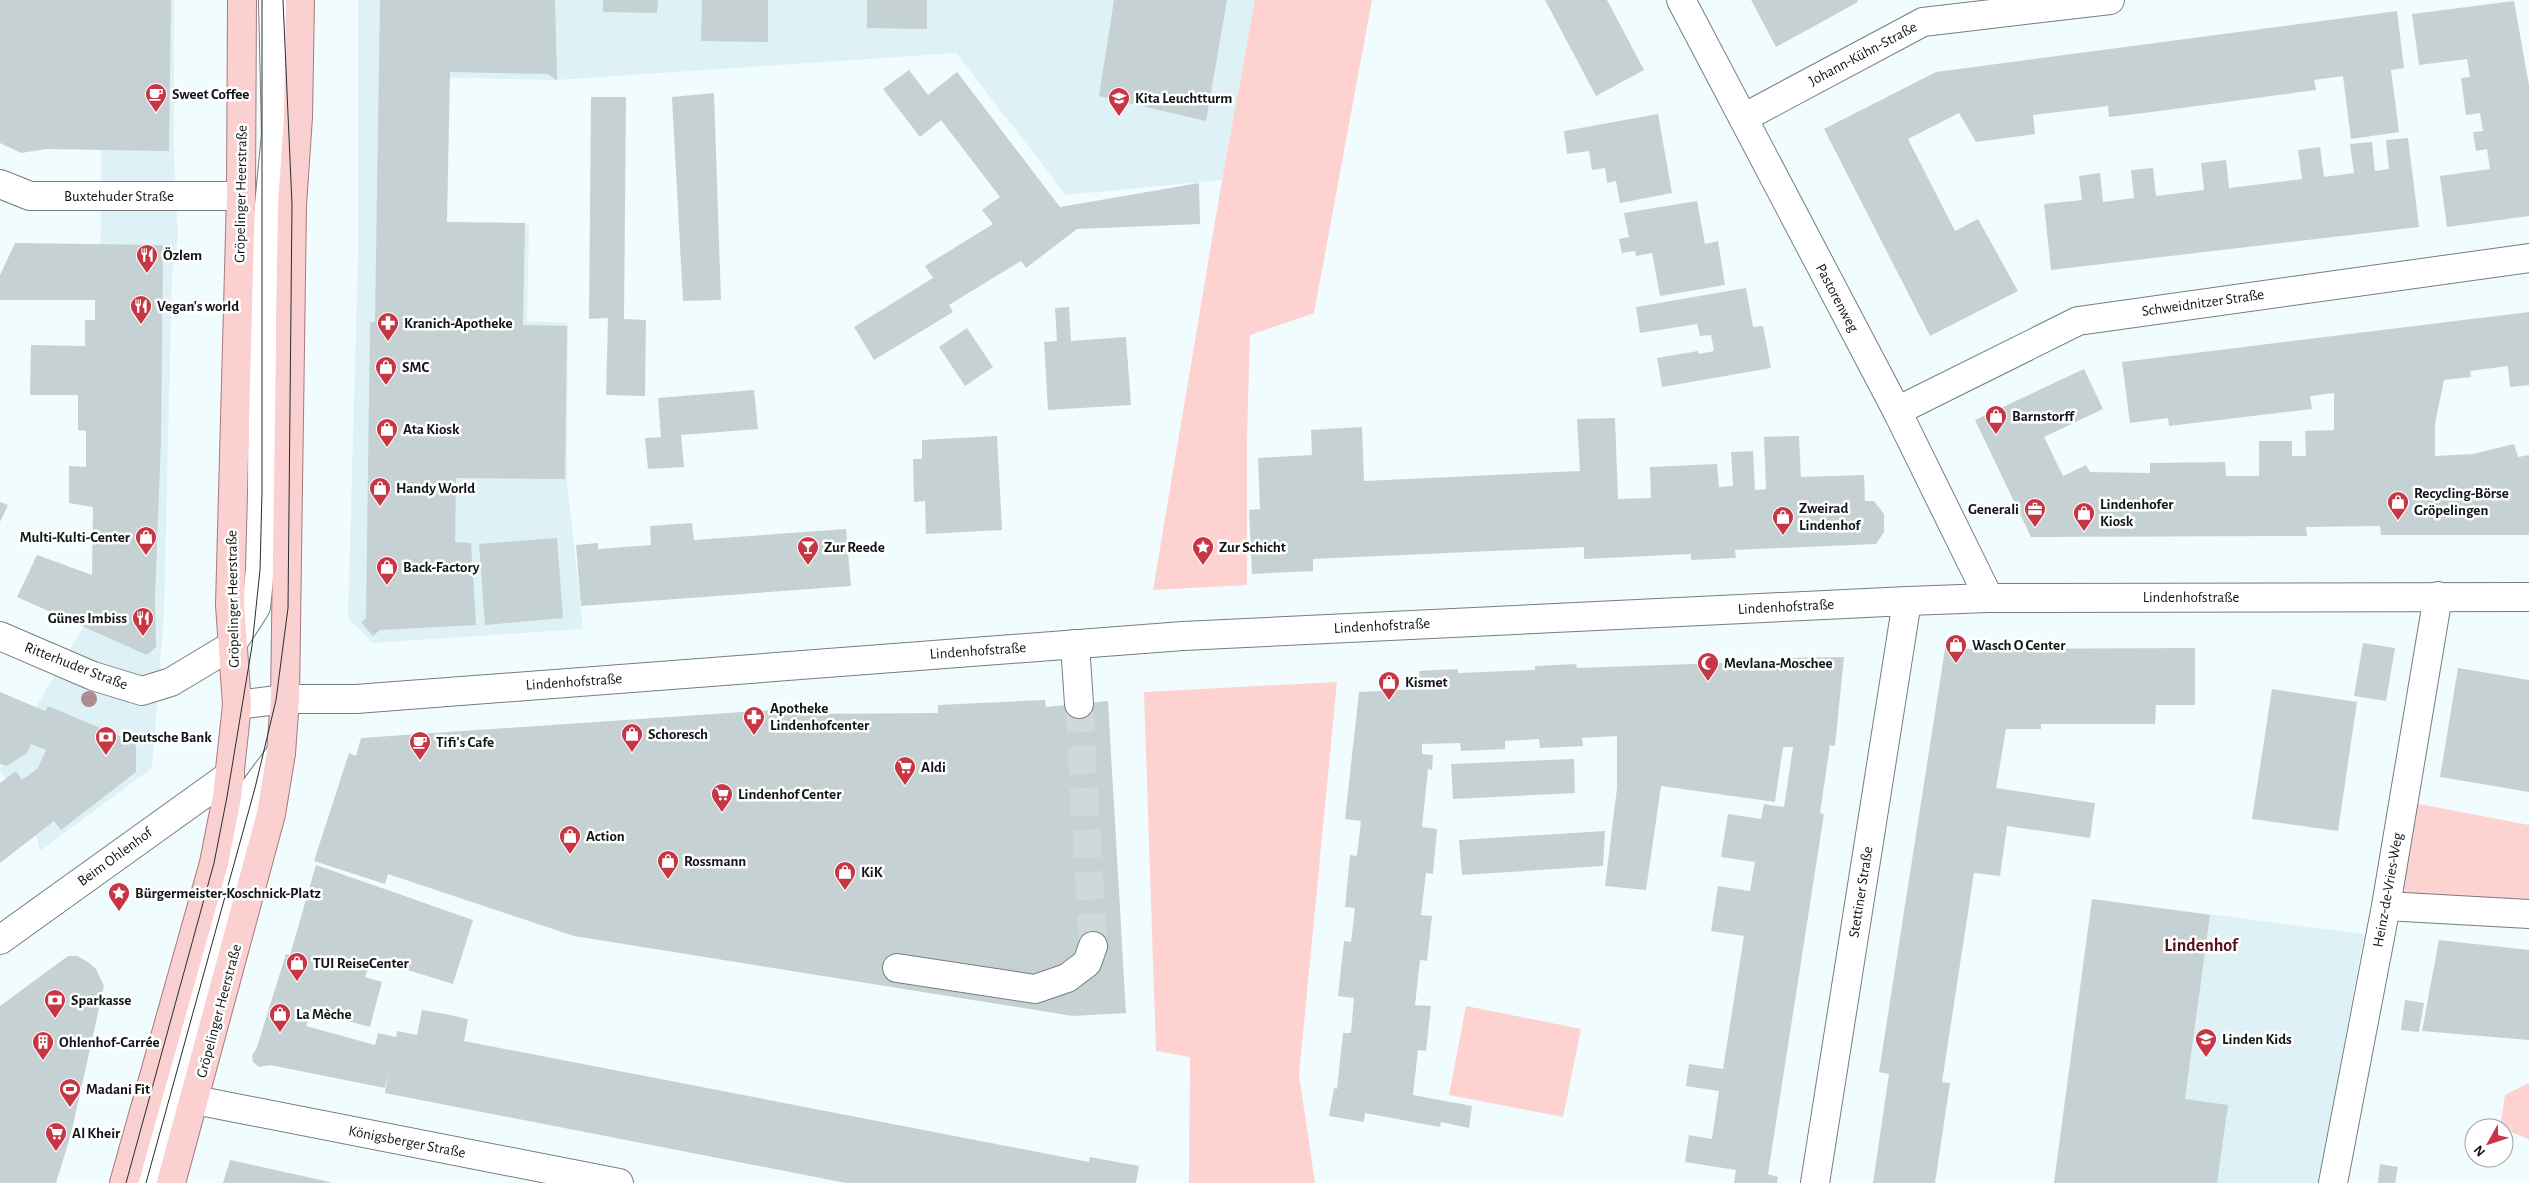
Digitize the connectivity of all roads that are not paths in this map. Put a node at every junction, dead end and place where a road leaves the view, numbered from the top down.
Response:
1 (242, 0) edge
2 (273, 0) edge
3 (300, 0) edge
4 (1681, 0) edge
5 (2110, 0) edge
6 (1743, 118) junction
7 (276, 134) junction
8 (0, 184) edge
9 (242, 196) junction
10 (292, 205) junction
11 (2529, 258) edge
12 (1897, 411) junction
13 (2438, 596) junction
14 (2529, 597) edge
15 (1988, 598) junction
16 (1908, 601) junction
17 (0, 636) edge
18 (1075, 644) junction
19 (231, 646) junction
20 (285, 699) junction
21 (1079, 704) tunnel mouth
22 (237, 705) junction
23 (281, 753) junction
24 (230, 775) junction
25 (2386, 906) junction
26 (2529, 914) edge
27 (0, 940) edge
28 (1093, 946) tunnel mouth
29 (897, 968) dead end
30 (195, 1100) junction
31 (124, 1183) edge
32 (146, 1183) edge
33 (171, 1183) edge
34 (619, 1183) edge
35 (1814, 1183) edge
36 (2333, 1183) edge

1 - 9 main road, Gröpelinger Heerstraße
2 - 7 street
3 - 10 main road, Gröpelinger Heerstraße
4 - 6 street, Pastorenweg
5 - 6 street, Johann-Kühn-Straße
6 - 12 street, Pastorenweg
7 - 10 street
7 - 19 street
8 - 9 street, Buxtehuder Straße
9 - 19 main road, Gröpelinger Heerstraße
10 - 20 main road, Gröpelinger Heerstraße
11 - 12 street, Schweidnitzer Straße
12 - 15 street, Pastorenweg
13 - 14 street, Lindenhofstraße
13 - 15 street, Lindenhofstraße
13 - 25 street, Heinz-de-Vries-Weg
15 - 16 street, Lindenhofstraße
16 - 18 street, Lindenhofstraße
16 - 35 street, Stettiner Straße
17 - 19 street, Ritterhuder Straße
18 - 20 street, Lindenhofstraße
18 - 21 street
19 - 22 main road, Gröpelinger Heerstraße
20 - 22 street, Lindenhofstraße
20 - 23 main road, Gröpelinger Heerstraße
22 - 24 main road, Gröpelinger Heerstraße
23 - 30 main road, Gröpelinger Heerstraße
23 - 32 street
24 - 27 street, Beim Ohlenhof
24 - 31 main road, Gröpelinger Heerstraße
25 - 26 street
25 - 36 street, Heinz-de-Vries-Weg
28 - 29 street
30 - 33 main road, Gröpelinger Heerstraße
30 - 34 street, Königsberger Straße

